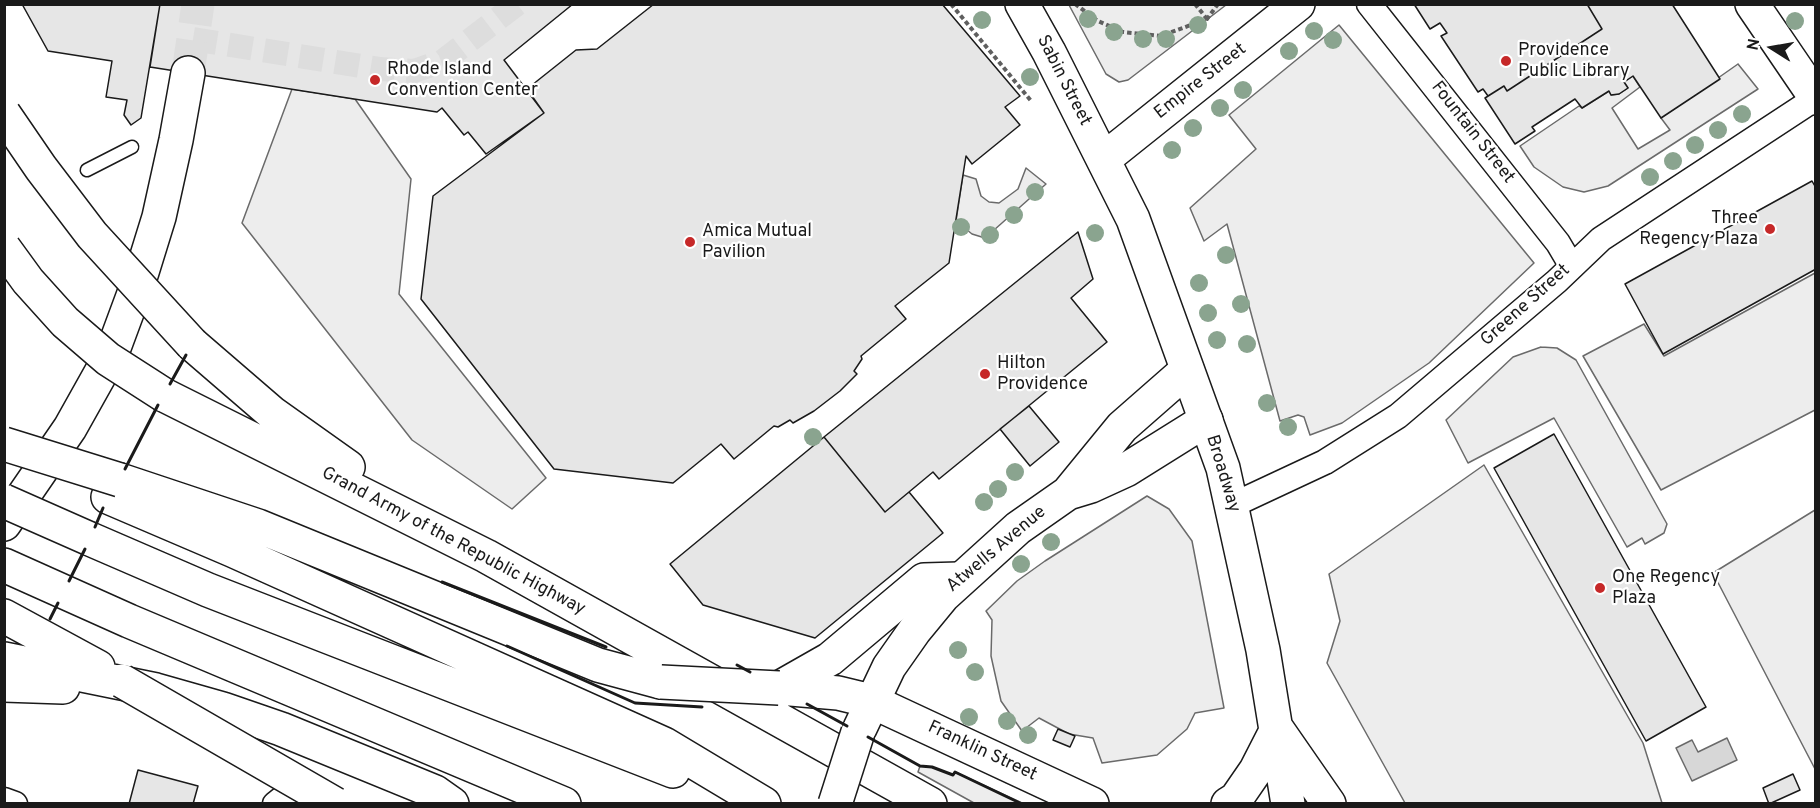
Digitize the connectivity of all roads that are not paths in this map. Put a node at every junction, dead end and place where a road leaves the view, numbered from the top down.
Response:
1 (1022, 4) edge
2 (1298, 4) edge
3 (1369, 4) edge
4 (1752, 4) edge
5 (188, 73) tunnel mouth
6 (1815, 98) edge
7 (4, 114) edge
8 (132, 147) dead end
9 (1104, 159) junction
10 (87, 170) dead end
11 (4, 248) edge
12 (1571, 265) junction
13 (1187, 369) junction
14 (1206, 420) junction
15 (4, 444) edge
16 (4, 453) edge
17 (114, 488) junction
18 (1068, 493) junction
19 (4, 501) edge
20 (1233, 505) junction
21 (4, 524) edge
22 (440, 532) junction
23 (4, 565) edge
24 (960, 579) junction
25 (4, 616) edge
26 (4, 659) edge
27 (25, 678) edge
28 (779, 688) junction
29 (871, 701) junction
30 (1277, 729) junction
31 (300, 784) junction
32 (4, 800) edge
33 (15, 804) edge
34 (275, 804) edge
35 (335, 804) edge
36 (423, 804) edge
37 (453, 804) edge
38 (564, 804) edge
39 (756, 804) edge
40 (764, 804) edge
41 (835, 804) edge
42 (930, 804) edge
43 (1092, 804) edge
44 (1228, 804) edge
45 (1287, 804) edge
46 (1329, 804) edge

1 - 9 main road, Sabin Street
2 - 9 main road, Empire Street
3 - 12 street, Fountain Street
4 - 6 main road
5 - 21 main road
6 - 12 street, Greene Street
7 - 22 main road, bridge
8 - 10 lane
9 - 13 main road, Broadway
11 - 22 main road, Grand Army of the Republic Highway, bridge
12 - 20 street, Greene Street
13 - 14 main road, Broadway
13 - 18 main road, Atwells Avenue
14 - 18 main road, Atwells Avenue
14 - 20 main road, Broadway
15 - 17 main road, bridge
16 - 17 main road
17 - 28 main road, Franklin Street, bridge
17 - 40 main road
18 - 24 main road, Atwells Avenue
19 - 39 main road, bridge
20 - 30 main road, Broadway
22 - 42 main road, Grand Army of the Republic Highway
23 - 38 main road
24 - 28 main road
24 - 29 main road, Atwells Avenue
25 - 31 main road, bridge
26 - 27 main road
27 - 36 main road
27 - 37 main road
28 - 29 main road, Franklin Street
29 - 41 main road, Atwells Avenue, bridge
29 - 43 main road, Franklin Street
30 - 44 main road
30 - 45 main road, Broadway
30 - 46 main road
31 - 34 street
31 - 35 main road, bridge
32 - 33 street

